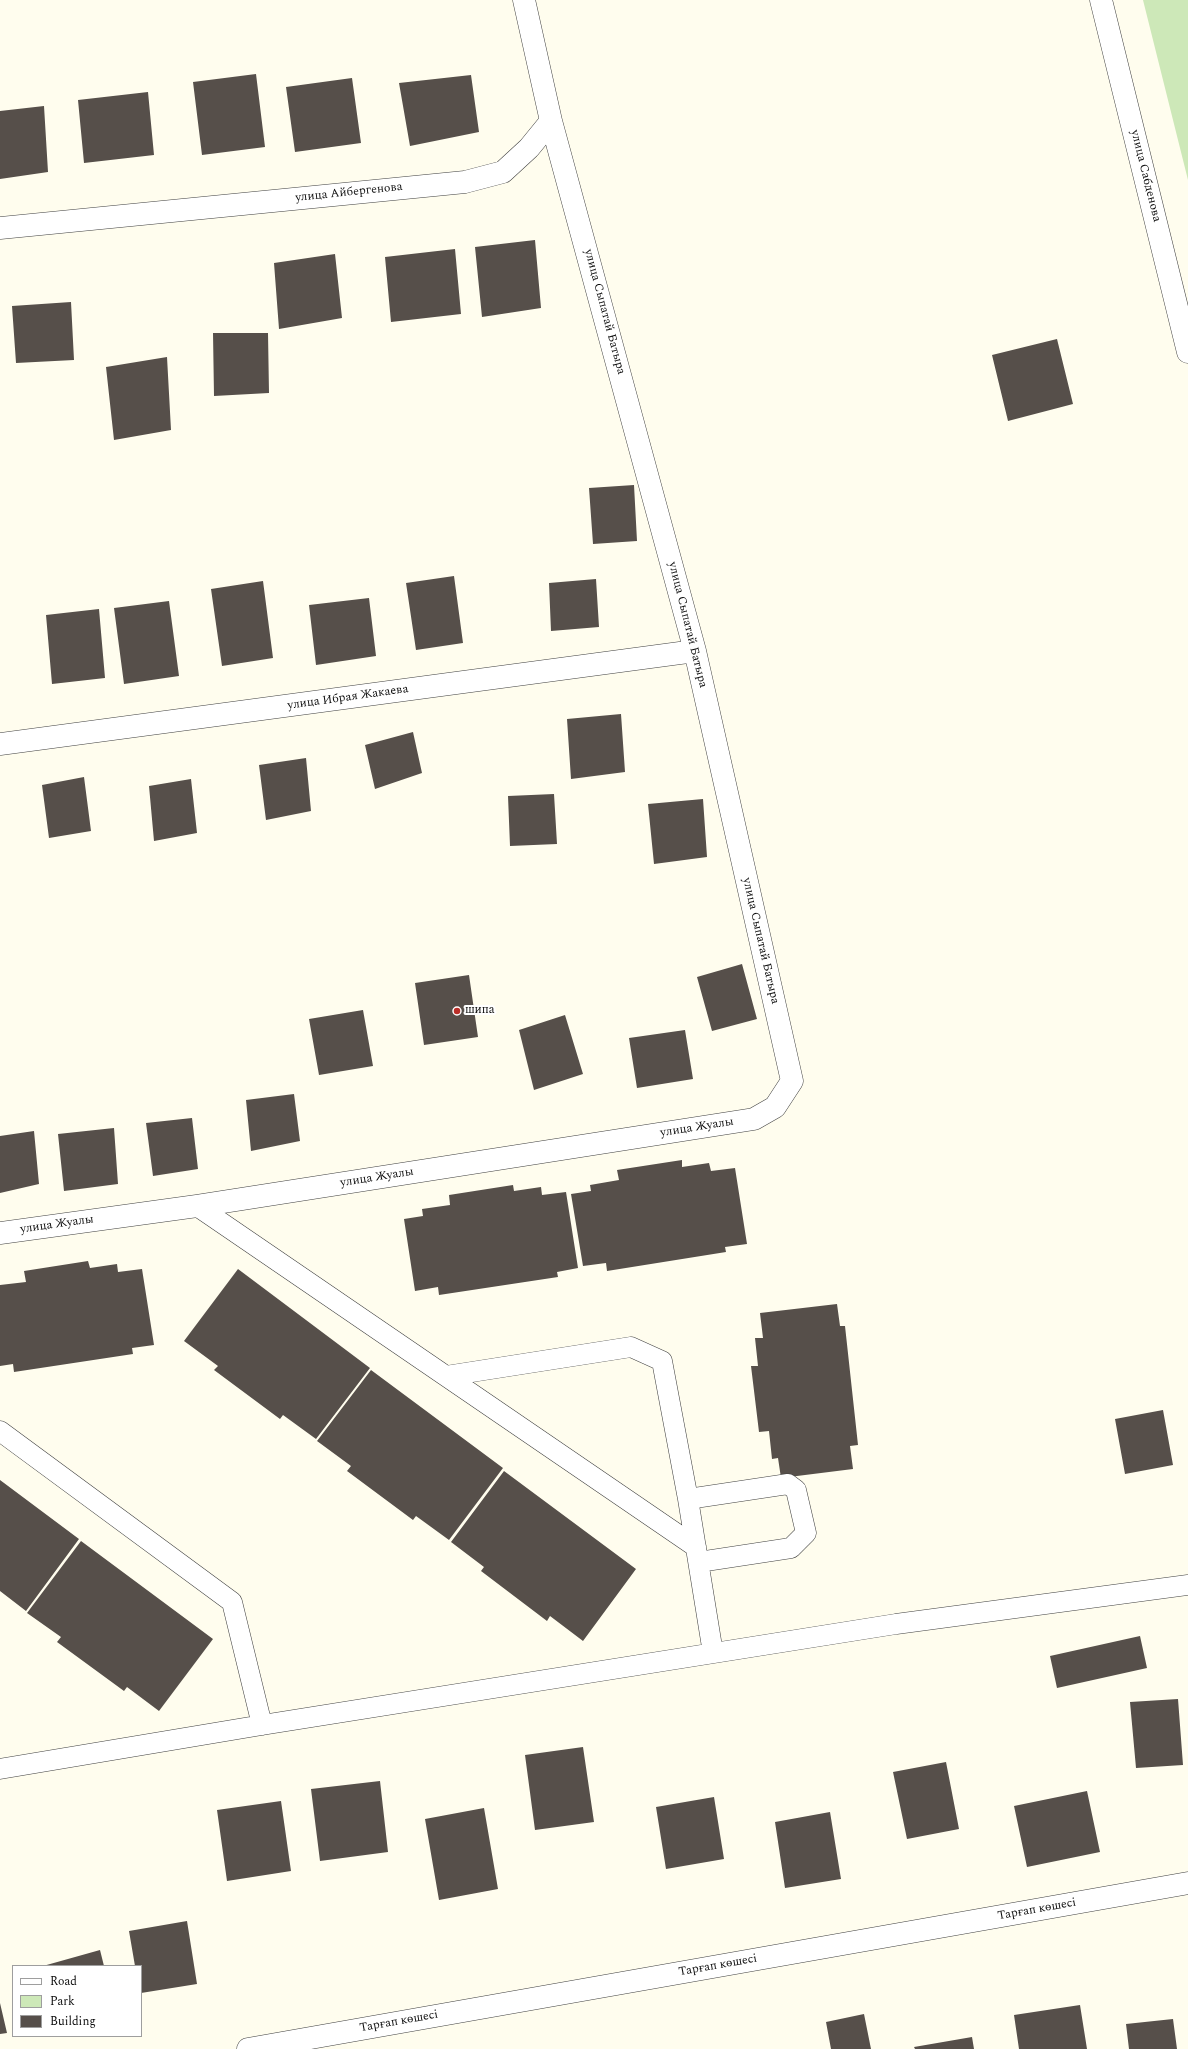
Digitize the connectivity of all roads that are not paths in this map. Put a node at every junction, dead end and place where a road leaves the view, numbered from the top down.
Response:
1 (524, 0) edge
2 (1101, 0) edge
3 (552, 121) junction
4 (0, 228) edge
5 (1188, 352) edge
6 (696, 651) junction
7 (0, 744) edge
8 (754, 1119) joint
9 (197, 1206) junction
10 (0, 1233) edge
11 (446, 1376) junction
12 (0, 1431) edge
13 (688, 1499) junction
14 (697, 1554) junction
15 (1188, 1585) edge
16 (713, 1653) junction
17 (262, 1725) junction
18 (0, 1769) edge
19 (1188, 1883) edge
20 (248, 2049) edge

1 - 3 street
2 - 5 street, улица Сабденова
3 - 4 street, улица Айбергенова
3 - 6 street, улица Сыпатай Батыра
6 - 7 street, улица Ибрая Жакаева
6 - 8 street, улица Сыпатай Батыра
8 - 9 street, улица Жуалы
9 - 10 street, улица Жуалы
9 - 11 lane
11 - 13 lane
11 - 14 lane
12 - 17 lane
13 - 14 lane
13 - 14 lane
14 - 16 lane
15 - 16 lane
16 - 17 lane
17 - 18 lane
19 - 20 street, Тарғап көшесі

